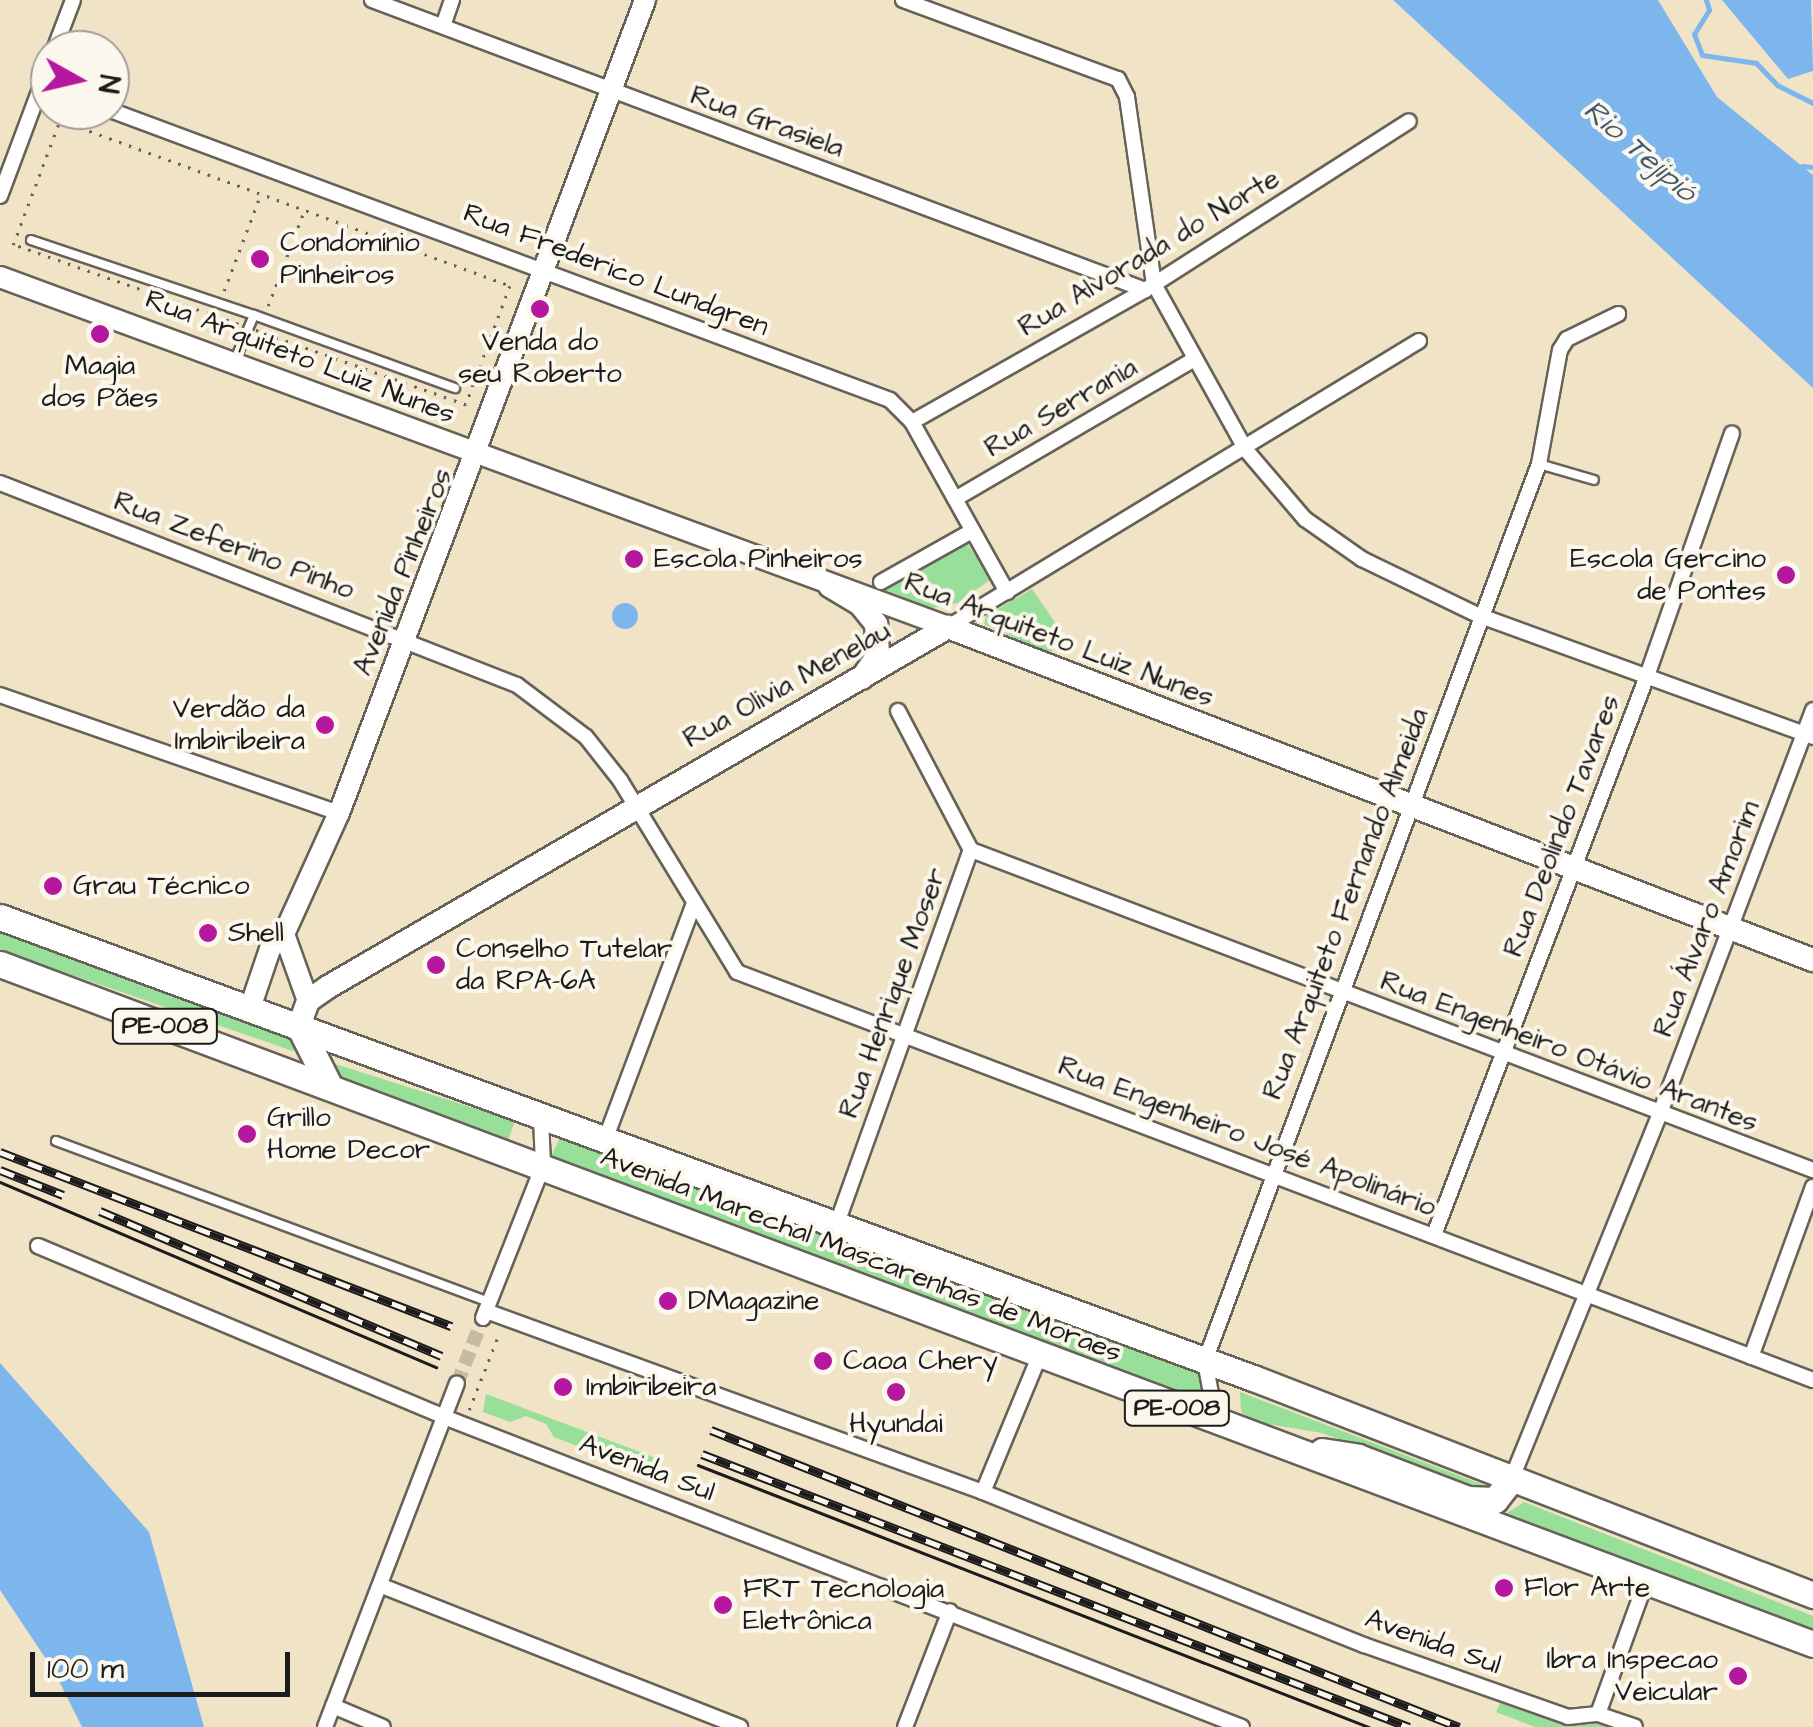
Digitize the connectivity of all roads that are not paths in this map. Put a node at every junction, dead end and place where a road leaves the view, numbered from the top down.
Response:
1 (73, 0) edge
2 (372, 0) edge
3 (452, 0) edge
4 (645, 0) edge
5 (903, 0) edge
6 (443, 26) junction
7 (62, 30) edge
8 (610, 93) junction
9 (130, 117) edge
10 (1409, 121) dead end
11 (30, 124) edge
12 (0, 196) edge
13 (32, 240) dead end
14 (545, 269) junction
15 (0, 277) edge
16 (1150, 287) junction
17 (1618, 314) dead end
18 (254, 321) junction
19 (1420, 341) dead end
20 (1193, 360) junction
21 (234, 364) junction
22 (454, 388) dead end
23 (912, 422) junction
24 (1732, 433) dead end
25 (1246, 450) junction
26 (478, 457) junction
27 (1539, 464) junction
28 (1594, 480) dead end
29 (0, 483) edge
30 (955, 498) junction
31 (972, 531) junction
32 (881, 582) dead end
33 (830, 586) junction
34 (1008, 592) junction
35 (1478, 616) junction
36 (948, 627) junction
37 (404, 639) junction
38 (1647, 676) junction
39 (860, 680) junction
40 (0, 695) edge
41 (1813, 710) edge
42 (898, 711) dead end
43 (1808, 735) edge
44 (634, 804) junction
45 (1412, 806) junction
46 (339, 813) junction
47 (971, 850) junction
48 (1575, 868) junction
49 (693, 906) junction
50 (0, 917) edge
51 (1729, 928) junction
52 (284, 934) junction
53 (1813, 960) edge
54 (0, 964) edge
55 (1338, 992) junction
56 (308, 1001) junction
57 (249, 1011) junction
58 (299, 1026) junction
59 (906, 1033) junction
60 (1500, 1053) junction
61 (330, 1087) junction
62 (1660, 1113) junction
63 (540, 1116) junction
64 (56, 1140) dead end
65 (605, 1140) junction
66 (544, 1166) junction
67 (1813, 1170) edge
68 (1271, 1176) junction
69 (1813, 1187) edge
70 (834, 1229) junction
71 (1434, 1235) junction
72 (38, 1246) dead end
73 (1589, 1294) junction
74 (486, 1311) junction
75 (1039, 1357) junction
76 (1751, 1357) junction
77 (1205, 1362) junction
78 (1813, 1380) edge
79 (457, 1384) tunnel mouth
80 (444, 1417) junction
81 (1216, 1422) junction
82 (1278, 1446) junction
83 (1512, 1478) junction
84 (983, 1492) junction
85 (1645, 1584) junction
86 (382, 1586) junction
87 (1813, 1596) edge
88 (950, 1611) junction
89 (1813, 1644) edge
90 (333, 1706) junction
91 (1598, 1714) junction
92 (324, 1727) edge
93 (383, 1727) edge
94 (740, 1727) edge
95 (905, 1727) edge
96 (1242, 1727) edge
97 (1636, 1727) edge

1 - 7 street
2 - 6 street, Rua Grasiela
3 - 6 street
4 - 8 street, Avenida Pinheiros
5 - 16 street
6 - 8 street, Rua Grasiela
8 - 14 street, Avenida Pinheiros
8 - 16 street, Rua Grasiela
9 - 14 street, Rua Frederico Lundgren
10 - 16 street, Rua Alvorada do Norte
11 - 12 street
13 - 18 lane
14 - 23 street, Rua Frederico Lundgren
14 - 26 street, Avenida Pinheiros
15 - 21 street, Rua Arquiteto Luiz Nunes
16 - 20 street
16 - 23 street, Rua Alvorada do Norte
17 - 27 street, Rua Arquiteto Fernando Almeida
18 - 21 lane
18 - 22 lane
19 - 25 street, Rua Olivia Menelau
20 - 25 street
20 - 30 street, Rua Serrania
21 - 26 street, Rua Arquiteto Luiz Nunes
23 - 30 street, Rua Frederico Lundgren
24 - 38 street, Rua Deolindo Tavares
25 - 34 street, Rua Olivia Menelau
25 - 35 street
26 - 33 street, Rua Arquiteto Luiz Nunes
26 - 37 street, Avenida Pinheiros
27 - 28 lane
27 - 35 street, Rua Arquiteto Fernando Almeida
29 - 37 street, Rua Zeferino Pinho
30 - 31 street, Rua Frederico Lundgren
31 - 32 street
31 - 34 street, Rua Frederico Lundgren
33 - 36 street, Rua Arquiteto Luiz Nunes
33 - 39 main road
34 - 36 street, Rua Olivia Menelau
35 - 38 street
35 - 45 street, Rua Arquiteto Fernando Almeida
36 - 39 main road, Rua Olivia Menelau
36 - 45 main road, Rua Arquiteto Luiz Nunes
37 - 44 street, Rua Zeferino Pinho
37 - 46 street, Avenida Pinheiros
38 - 43 street
38 - 48 street, Rua Deolindo Tavares
39 - 44 main road, Rua Olivia Menelau
40 - 46 street
41 - 43 street, Rua Álvaro Amorim
42 - 47 street, Rua Henrique Moser
43 - 51 street, Rua Álvaro Amorim
44 - 49 street, Rua Zeferino Pinho
44 - 56 main road, Rua Olivia Menelau
45 - 48 main road, Rua Arquiteto Luiz Nunes
45 - 55 street, Rua Arquiteto Fernando Almeida
46 - 52 street, Avenida Pinheiros
47 - 55 street, Rua Engenheiro Otávio Arantes
47 - 59 street, Rua Henrique Moser
48 - 51 main road, Rua Arquiteto Luiz Nunes
48 - 60 street, Rua Deolindo Tavares
49 - 59 street, Rua Engenheiro José Apolinário
49 - 65 street
50 - 57 highway, Avenida Marechal Mascarenhas de Moraes / PE-008
51 - 53 main road, Rua Arquiteto Luiz Nunes
51 - 62 street, Rua Álvaro Amorim
52 - 56 street
52 - 57 street, Avenida Pinheiros
54 - 61 highway, Avenida Marechal Mascarenhas de Moraes / PE-008
55 - 60 street, Rua Engenheiro Otávio Arantes
55 - 68 street, Rua Arquiteto Fernando Almeida
56 - 58 main road
57 - 58 highway, Avenida Marechal Mascarenhas de Moraes / PE-008
58 - 61 highway
58 - 63 highway, Avenida Marechal Mascarenhas de Moraes / PE-008
59 - 68 street, Rua Engenheiro José Apolinário
59 - 70 street, Rua Henrique Moser
60 - 62 street, Rua Engenheiro Otávio Arantes
60 - 71 street, Rua Deolindo Tavares
61 - 66 highway, Avenida Marechal Mascarenhas de Moraes / PE-008
62 - 67 street, Rua Engenheiro Otávio Arantes
62 - 73 street, Rua Álvaro Amorim
63 - 65 highway, Avenida Marechal Mascarenhas de Moraes / PE-008
63 - 66 street
64 - 74 lane
65 - 70 highway, Avenida Marechal Mascarenhas de Moraes / PE-008
66 - 74 street
66 - 75 highway, Avenida Marechal Mascarenhas de Moraes / PE-008
68 - 71 street, Rua Engenheiro José Apolinário
68 - 77 street, Rua Arquiteto Fernando Almeida
69 - 76 street
70 - 77 highway, Avenida Marechal Mascarenhas de Moraes / PE-008
71 - 73 street, Rua Engenheiro José Apolinário
72 - 80 street, Avenida Sul
73 - 76 street, Rua Engenheiro José Apolinário
73 - 83 street, Rua Álvaro Amorim
74 - 84 street, Avenida Sul
75 - 81 highway, Avenida Marechal Mascarenhas de Moraes / PE-008
75 - 84 street
76 - 78 street, Rua Engenheiro José Apolinário
77 - 81 street, Rua Arquiteto Fernando Almeida
77 - 83 highway, Avenida Marechal Mascarenhas de Moraes / PE-008
79 - 80 street
80 - 86 street
80 - 88 street, Avenida Sul
81 - 82 highway, Avenida Marechal Mascarenhas de Moraes / PE-008
82 - 83 highway
82 - 85 highway, Avenida Marechal Mascarenhas de Moraes / PE-008
83 - 87 highway, Avenida Marechal Mascarenhas de Moraes / PE-008
84 - 91 street, Avenida Sul
85 - 89 highway, Avenida Marechal Mascarenhas de Moraes / PE-008
85 - 91 street
86 - 90 street
86 - 94 street
88 - 95 street
88 - 96 street, Avenida Sul
90 - 92 street
90 - 93 street
91 - 97 street, Avenida Sul

